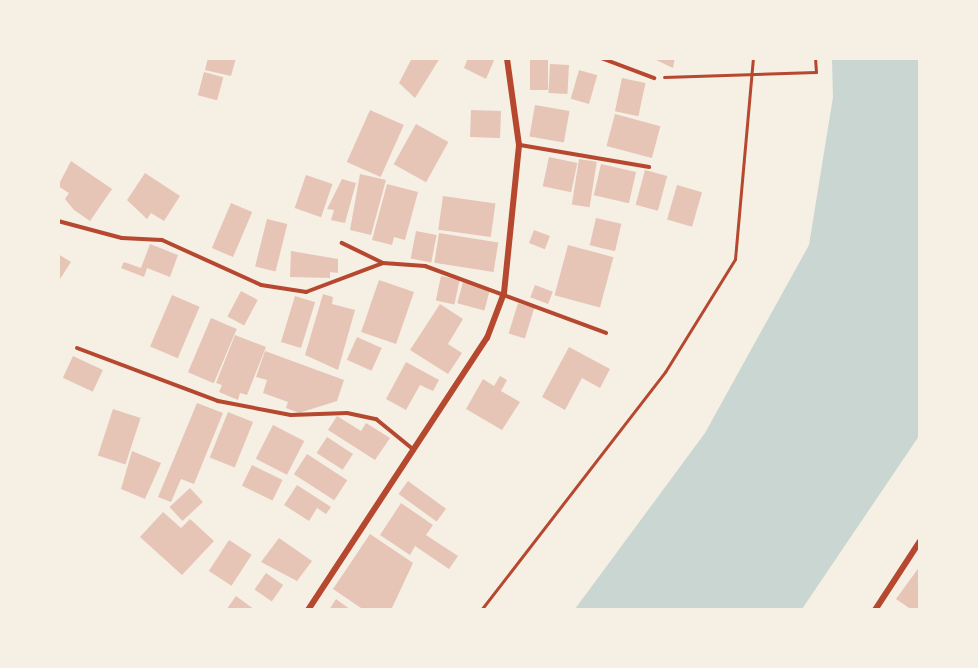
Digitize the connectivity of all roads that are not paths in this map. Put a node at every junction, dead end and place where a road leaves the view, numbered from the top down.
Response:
1 (507, 58) edge
2 (601, 58) edge
3 (654, 78) road end
4 (519, 145) junction
5 (649, 167) dead end
6 (58, 221) edge
7 (342, 243) dead end
8 (382, 263) junction
9 (504, 293) junction
10 (606, 333) dead end
11 (77, 348) dead end
12 (416, 451) junction
13 (919, 544) edge
14 (308, 609) edge
15 (875, 609) edge

1 - 4 street
2 - 3 lane
4 - 5 lane
4 - 9 street
6 - 8 lane
7 - 8 lane
8 - 9 lane
9 - 10 lane
9 - 12 street
11 - 12 lane
12 - 14 street
13 - 15 street

